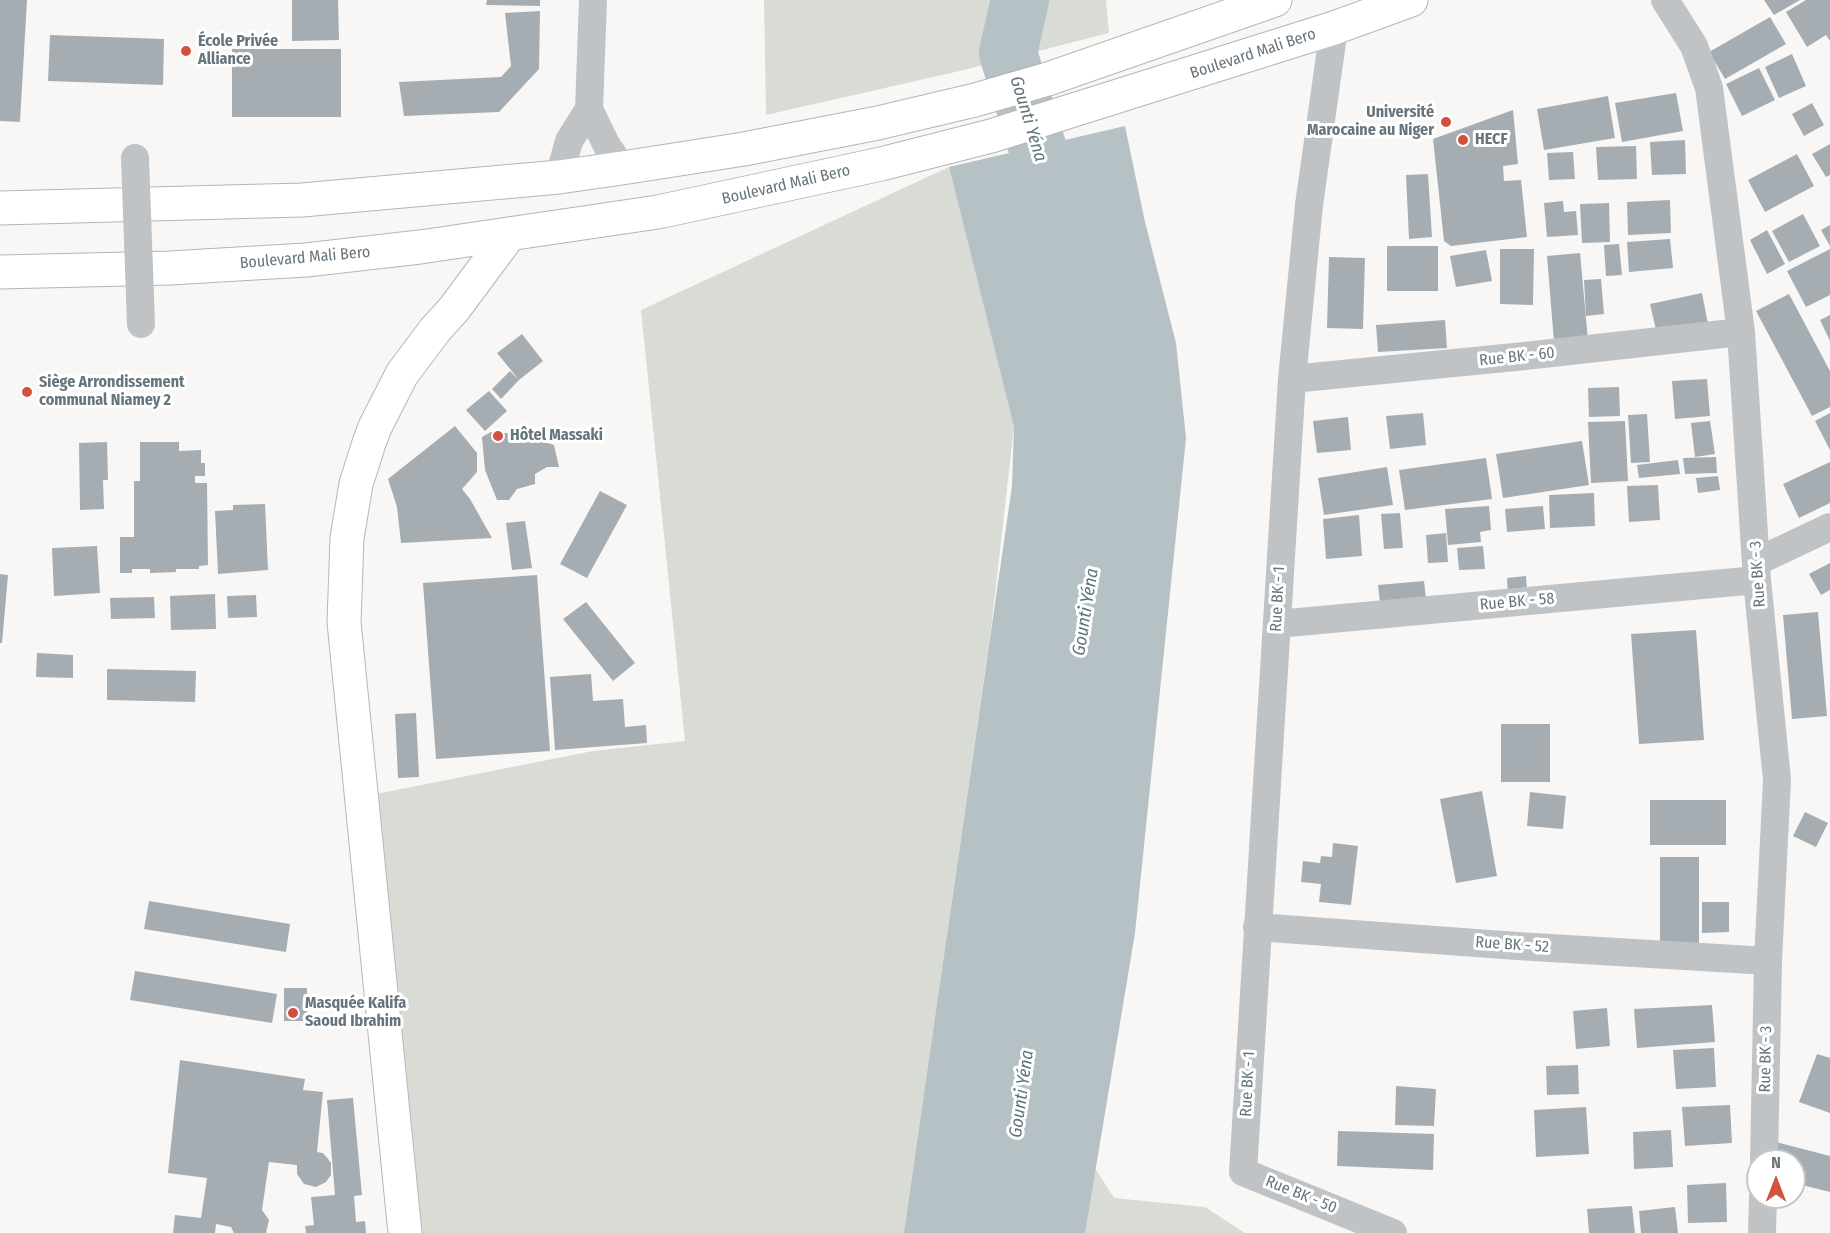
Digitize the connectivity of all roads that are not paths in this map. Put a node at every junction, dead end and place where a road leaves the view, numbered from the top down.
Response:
1 (593, 0) edge
2 (1275, 0) edge
3 (1411, 0) edge
4 (1665, 0) edge
5 (1334, 28) junction
6 (589, 109) junction
7 (135, 158) dead end
8 (622, 168) junction
9 (559, 177) junction
10 (0, 208) edge
11 (509, 235) junction
12 (0, 272) edge
13 (141, 324) dead end
14 (1742, 332) junction
15 (1292, 379) junction
16 (1830, 527) edge
17 (1757, 571) junction
18 (1277, 624) junction
19 (1257, 927) junction
20 (1768, 961) junction
21 (1764, 1149) edge
22 (1243, 1172) joint
23 (1763, 1209) edge
24 (405, 1233) edge
25 (1392, 1233) edge
26 (1762, 1233) edge

1 - 6 street
2 - 8 main road
3 - 5 main road, Boulevard Mali Bero
4 - 14 street, Rue BK - 3
5 - 11 main road, Boulevard Mali Bero
5 - 15 street, Rue BK - 1
6 - 8 street
6 - 9 street
7 - 13 street, bridge
8 - 9 main road
9 - 10 main road
11 - 12 main road, Boulevard Mali Bero
11 - 24 main road
14 - 15 street, Rue BK - 60
14 - 17 street, Rue BK - 3
15 - 18 street, Rue BK - 1
16 - 17 street, Rue BK - 58
17 - 18 street, Rue BK - 58
17 - 20 street, Rue BK - 3
18 - 19 street, Rue BK - 1
19 - 20 street, Rue BK - 52
19 - 22 street, Rue BK - 1
20 - 21 street, Rue BK - 3
22 - 25 street, Rue BK - 50
23 - 26 street

